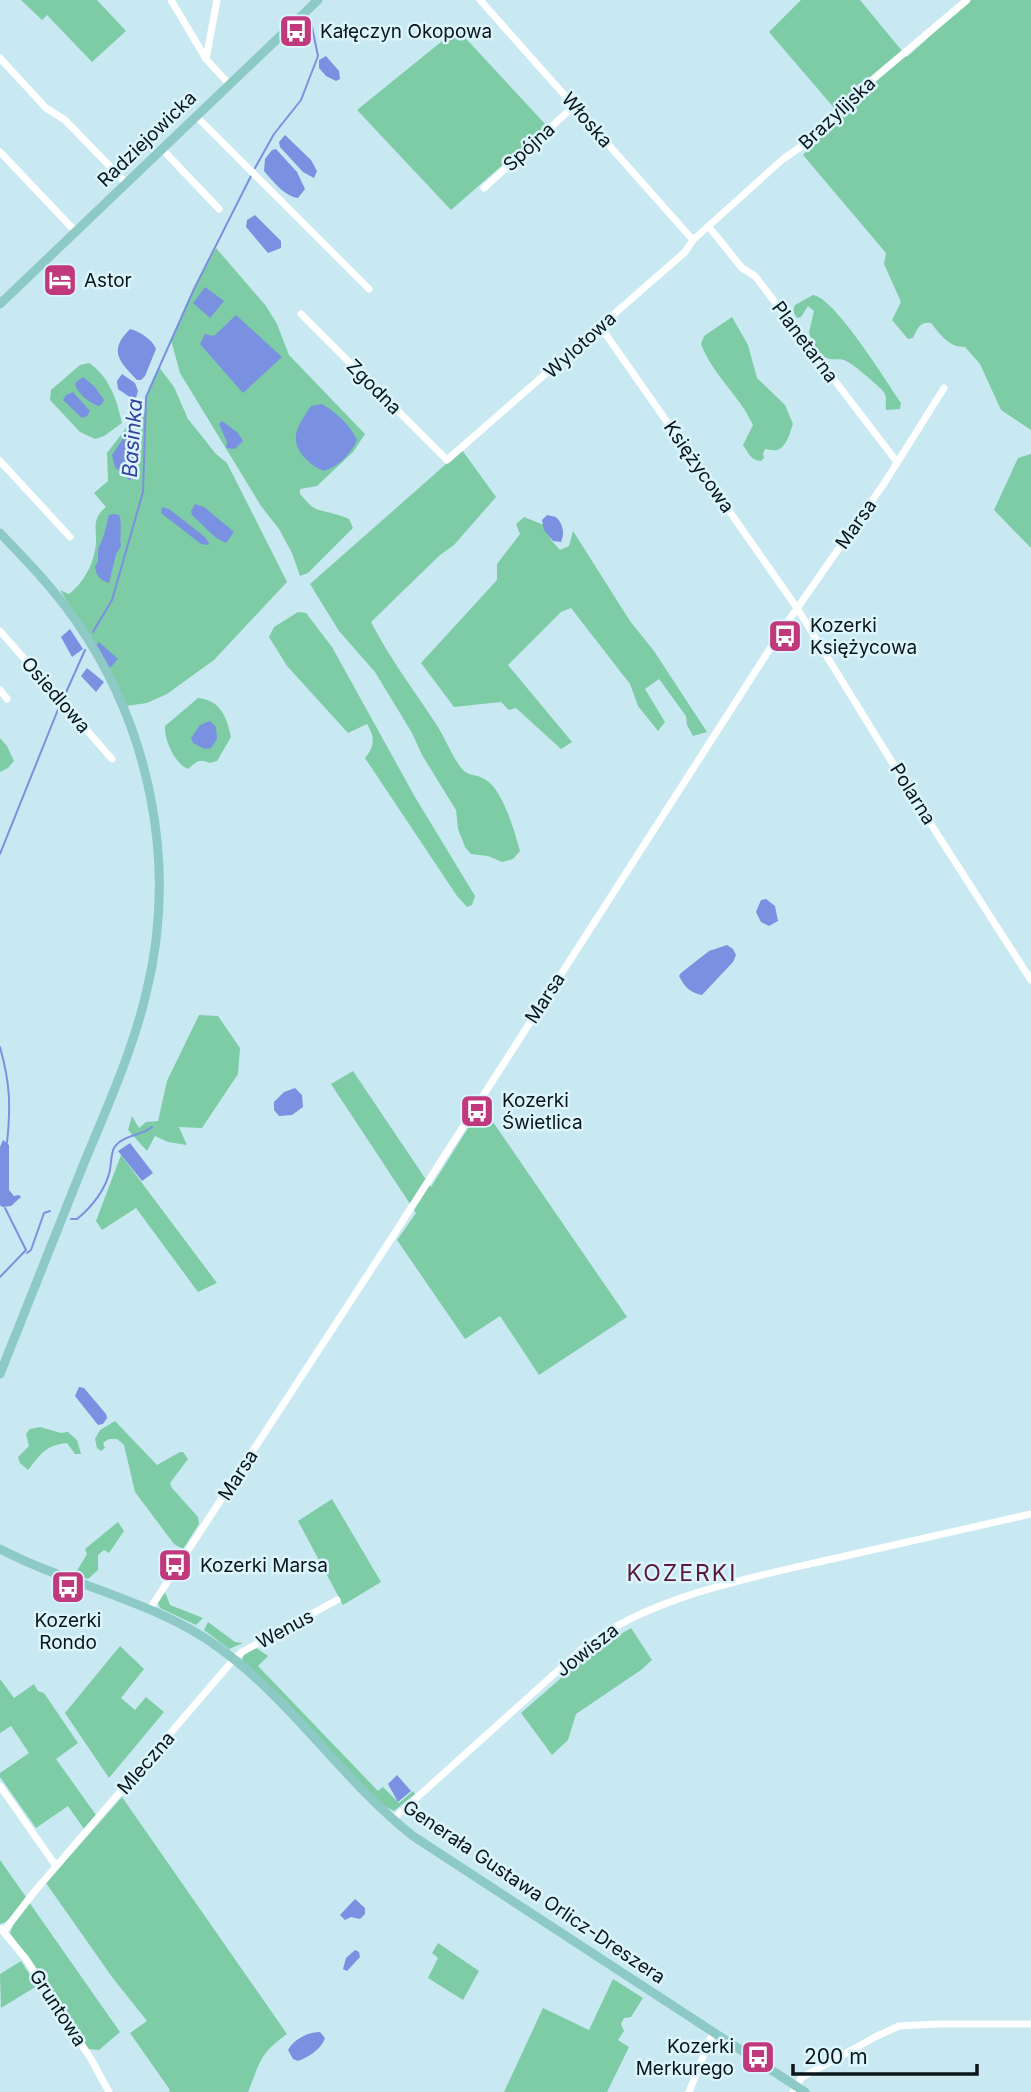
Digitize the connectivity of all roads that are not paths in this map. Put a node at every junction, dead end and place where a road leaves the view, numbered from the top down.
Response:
1 (171, 0) edge
2 (217, 0) edge
3 (318, 0) edge
4 (481, 0) edge
5 (967, 0) edge
6 (0, 58) edge
7 (206, 59) junction
8 (229, 84) junction
9 (574, 106) junction
10 (196, 117) junction
11 (162, 149) junction
12 (0, 152) edge
13 (126, 183) junction
14 (484, 187) dead end
15 (219, 209) dead end
16 (709, 227) junction
17 (76, 232) junction
18 (693, 240) junction
19 (369, 289) dead end
20 (0, 304) edge
21 (301, 314) dead end
22 (600, 326) junction
23 (944, 388) dead end
24 (447, 460) joint
25 (0, 461) edge
26 (897, 462) junction
27 (0, 533) edge
28 (69, 537) dead end
29 (797, 608) junction
30 (0, 631) edge
31 (0, 690) edge
32 (8, 699) dead end
33 (112, 759) dead end
34 (1031, 980) edge
35 (0, 1374) edge
36 (1031, 1514) edge
37 (0, 1551) edge
38 (337, 1600) dead end
39 (149, 1610) junction
40 (234, 1659) junction
41 (0, 1786) edge
42 (392, 1820) junction
43 (56, 1866) junction
44 (2, 1930) edge
45 (1031, 2024) edge
46 (713, 2032) junction
47 (795, 2089) edge
48 (109, 2092) edge
49 (689, 2092) edge
50 (806, 2092) edge

1 - 7 street
2 - 7 street
3 - 8 main road, Radziejowicka
4 - 9 street, Włoska
5 - 16 street, Brazylijska
6 - 13 street
7 - 8 street
8 - 10 main road, Radziejowicka
9 - 14 street, Spójna
9 - 18 street, Włoska
10 - 11 main road, Radziejowicka
10 - 19 street
11 - 13 main road, Radziejowicka
11 - 15 street
12 - 17 street
13 - 17 main road, Radziejowicka
16 - 18 street, Wylotowa
16 - 26 street, Planetarna
17 - 20 main road, Radziejowicka
18 - 22 street, Wylotowa
21 - 24 street, Zgodna
22 - 24 street, Wylotowa
22 - 29 street, Księżycowa
23 - 26 street, Marsa
25 - 28 street
26 - 29 street, Marsa
27 - 35 main road
29 - 34 street, Polarna
29 - 39 street, Marsa
30 - 33 street, Osiedlowa
31 - 32 street
36 - 42 street, Jowisza
37 - 39 main road, Generała Gustawa Orlicz-Dreszera
38 - 40 street, Wenus
39 - 40 main road, Generała Gustawa Orlicz-Dreszera
40 - 42 main road, Generała Gustawa Orlicz-Dreszera
40 - 43 street, Mleczna
41 - 43 street
42 - 46 main road, Generała Gustawa Orlicz-Dreszera
43 - 44 street, Mleczna
44 - 48 street, Gruntowa
45 - 47 street
46 - 47 main road, Generała Gustawa Orlicz-Dreszera
46 - 49 street
47 - 50 main road, Generała Gustawa Orlicz-Dreszera

